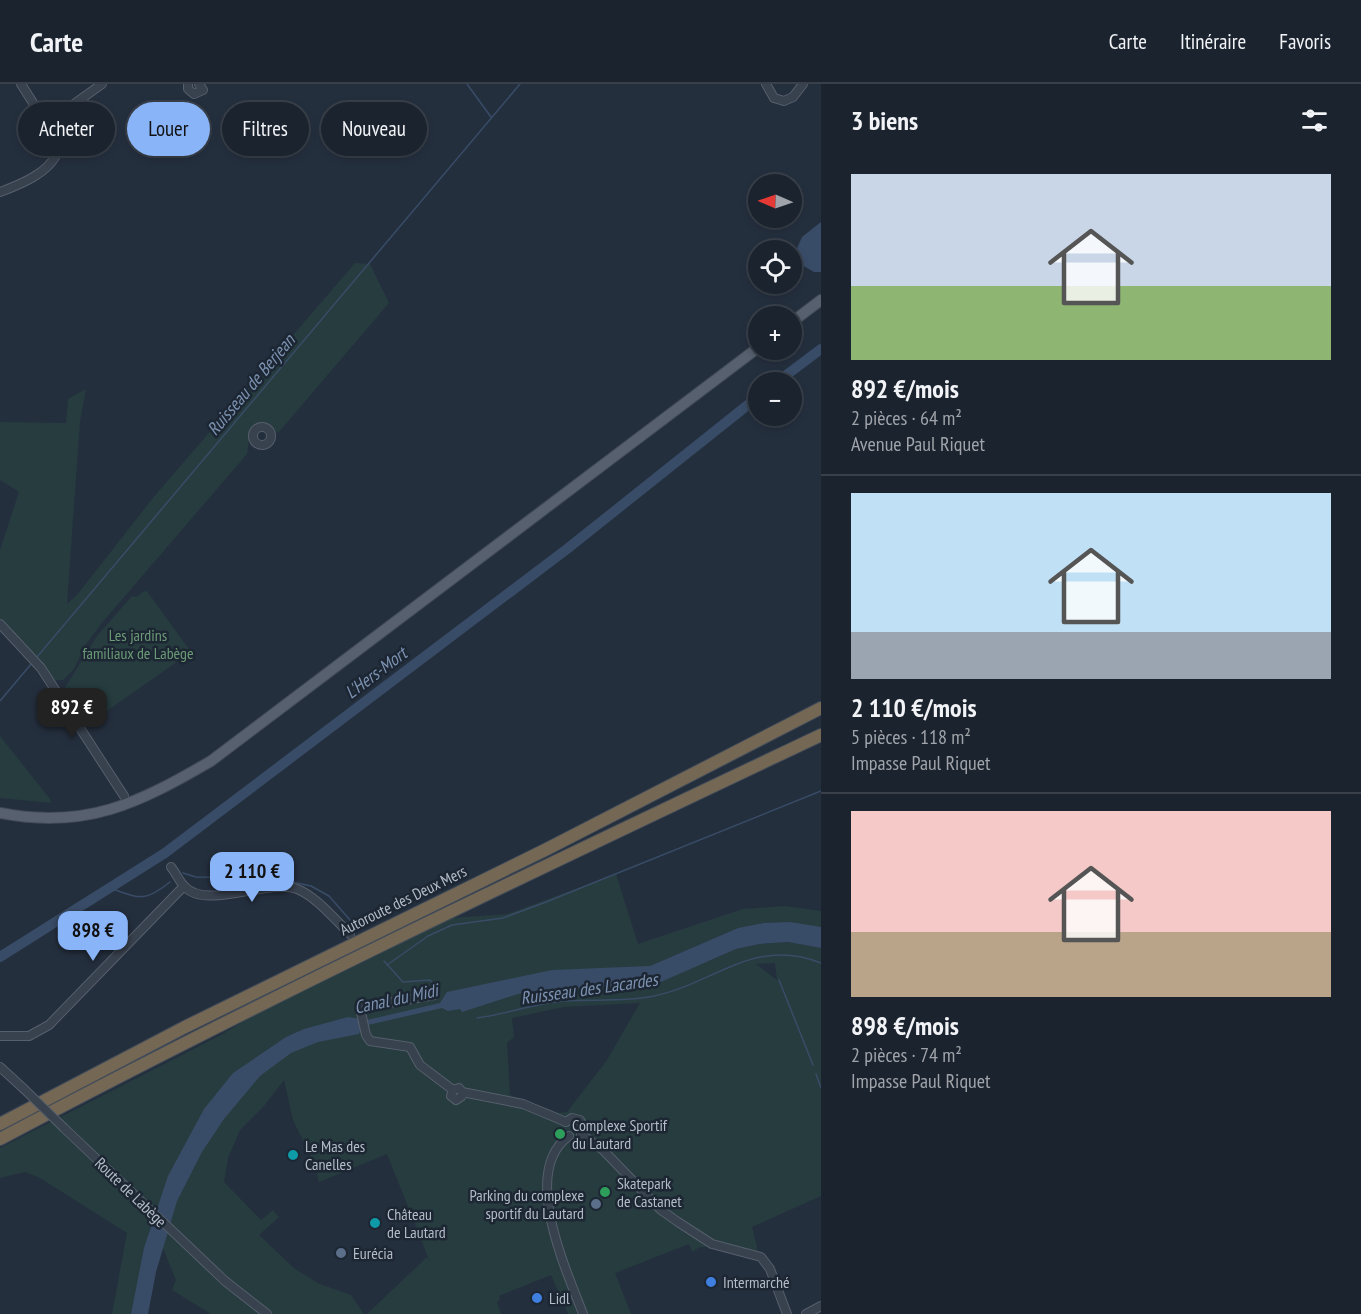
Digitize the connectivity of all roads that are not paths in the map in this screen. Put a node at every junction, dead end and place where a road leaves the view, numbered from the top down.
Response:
1 (21, 84) edge
2 (102, 84) edge
3 (188, 84) edge
4 (199, 84) edge
5 (766, 84) edge
6 (804, 84) edge
7 (32, 102) edge
8 (77, 102) edge
9 (54, 156) edge
10 (0, 192) edge
11 (821, 300) edge
12 (802, 314) edge
13 (748, 355) edge
14 (0, 624) edge
15 (821, 708) edge
16 (821, 735) edge
17 (124, 796) dead end
18 (0, 813) edge
19 (171, 867) dead end
20 (184, 886) junction
21 (350, 934) dead end
22 (434, 995) dead end
23 (0, 1036) edge
24 (0, 1067) edge
25 (566, 1122) junction
26 (0, 1124) edge
27 (581, 1134) junction
28 (569, 1136) junction
29 (0, 1139) edge
30 (821, 1306) edge
31 (267, 1314) edge
32 (583, 1314) edge
33 (787, 1314) edge
34 (806, 1314) edge

1 - 7 street
2 - 8 street
3 - 4 street
5 - 6 street
9 - 10 street
11 - 12 main road
13 - 18 main road
14 - 17 street
15 - 26 highway, Autoroute des Deux Mers
16 - 29 highway, Autoroute des Deux Mers
19 - 20 street
20 - 21 street
20 - 23 street
22 - 25 street
24 - 31 street, Route de Labège, bridge
25 - 27 street
25 - 28 street
27 - 28 street
27 - 33 street
28 - 32 street
30 - 34 street

